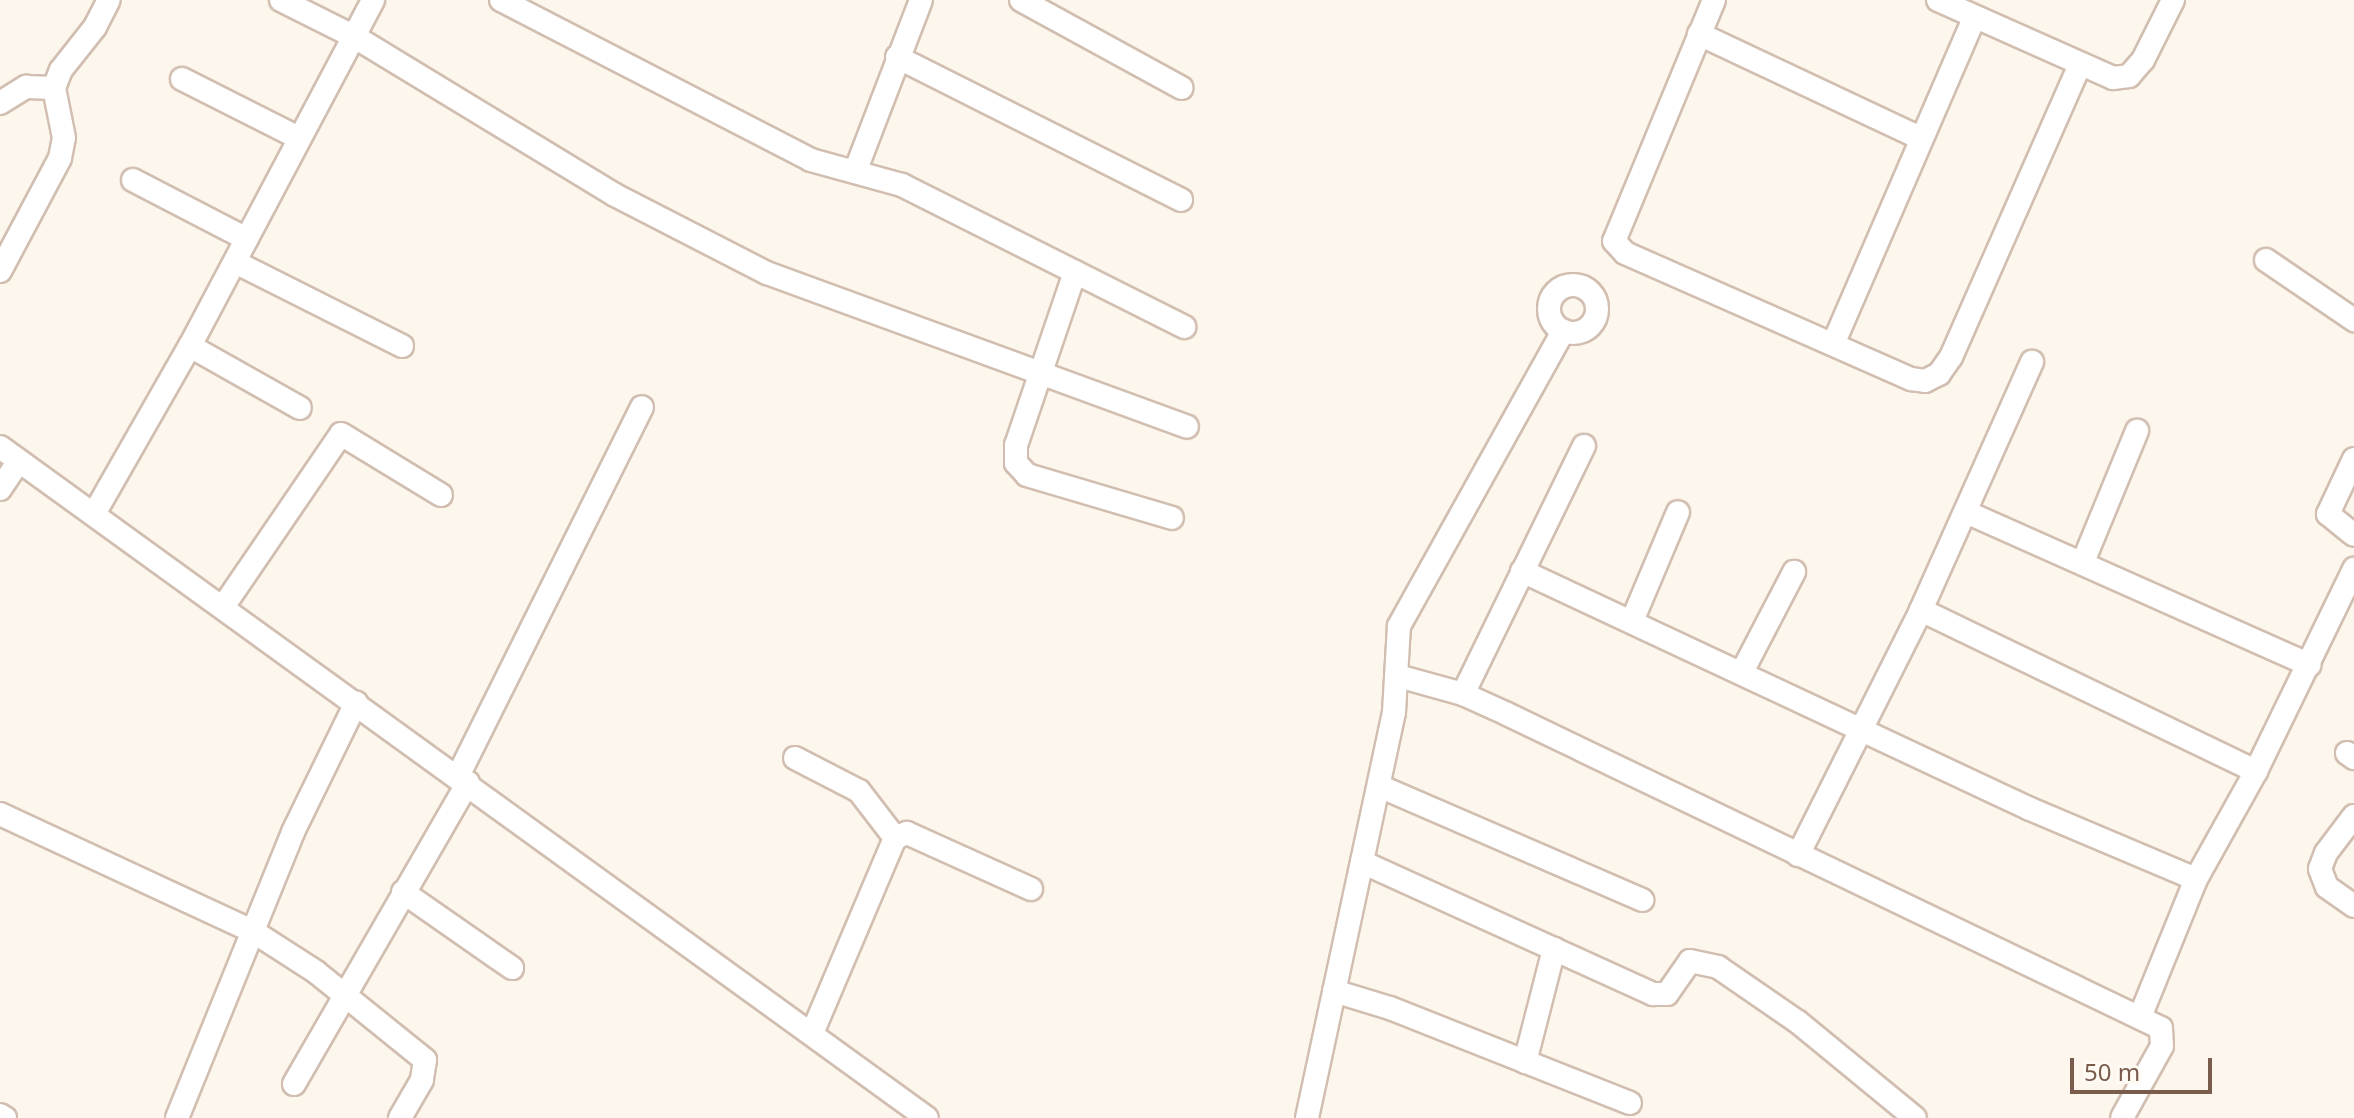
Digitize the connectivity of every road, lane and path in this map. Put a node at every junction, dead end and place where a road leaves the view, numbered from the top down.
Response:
1 (109, 0) edge
2 (281, 0) edge
3 (373, 0) edge
4 (501, 0) edge
5 (921, 0) edge
6 (1021, 0) edge
7 (1714, 0) edge
8 (1938, 0) edge
9 (2173, 0) edge
10 (1974, 18) junction
11 (1699, 34) junction
12 (355, 37) junction
13 (897, 57) junction
14 (2080, 65) junction
15 (182, 79) dead end
16 (54, 88) junction
17 (1182, 88) dead end
18 (0, 103) edge
19 (299, 138) junction
20 (1920, 138) junction
21 (855, 172) junction
22 (133, 180) dead end
23 (1181, 200) dead end
24 (247, 239) junction
25 (2266, 260) dead end
26 (235, 262) junction
27 (0, 271) edge
28 (1075, 272) junction
29 (2354, 320) edge
30 (1184, 327) dead end
31 (1563, 331) dead end
32 (1834, 342) junction
33 (190, 346) junction
34 (402, 346) dead end
35 (2032, 362) dead end
36 (1039, 376) junction
37 (642, 407) dead end
38 (300, 408) dead end
39 (1187, 427) dead end
40 (2137, 431) dead end
41 (1584, 446) dead end
42 (0, 447) edge
43 (2354, 459) edge
44 (19, 461) junction
45 (0, 489) edge
46 (441, 495) dead end
47 (1678, 512) dead end
48 (1966, 512) junction
49 (94, 514) junction
50 (1172, 518) dead end
51 (2354, 535) edge
52 (2083, 562) junction
53 (2354, 569) edge
54 (1522, 571) junction
55 (1794, 572) dead end
56 (223, 607) junction
57 (1921, 610) junction
58 (1632, 621) junction
59 (2309, 665) junction
60 (1742, 672) junction
61 (1398, 676) junction
62 (1463, 694) junction
63 (356, 703) junction
64 (1862, 728) junction
65 (795, 758) dead end
66 (2256, 771) junction
67 (463, 780) junction
68 (1379, 786) junction
69 (0, 814) edge
70 (2354, 816) edge
71 (895, 838) junction
72 (1798, 855) junction
73 (1362, 862) junction
74 (2196, 879) junction
75 (1031, 889) dead end
76 (403, 892) junction
77 (1642, 900) dead end
78 (2354, 906) edge
79 (254, 932) junction
80 (1554, 949) junction
81 (512, 968) dead end
82 (1334, 991) junction
83 (342, 994) junction
84 (2140, 1017) junction
85 (813, 1031) junction
86 (1525, 1062) junction
87 (294, 1084) dead end
88 (1630, 1103) dead end
89 (177, 1118) edge
90 (400, 1118) edge
91 (927, 1118) edge
92 (1307, 1118) edge
93 (1915, 1118) edge
94 (2122, 1118) edge

1 - 16 street
2 - 12 street
3 - 12 street
4 - 21 street
5 - 13 street
6 - 17 street
7 - 11 street
8 - 10 street
9 - 14 street
10 - 14 street
10 - 20 street
11 - 20 street
11 - 32 street
12 - 19 street
12 - 36 street
13 - 21 street
13 - 23 street
14 - 32 street
15 - 19 street
16 - 18 street
16 - 27 street
19 - 24 street
20 - 32 street
21 - 28 street
22 - 24 street
24 - 26 street
25 - 29 street
26 - 33 street
26 - 34 street
28 - 30 street
28 - 36 street
31 - 61 street
33 - 38 street
33 - 49 street
35 - 48 street
36 - 39 street
36 - 50 street
37 - 67 street
40 - 52 street
41 - 54 street
42 - 44 street
43 - 51 street
44 - 45 street
44 - 49 street
46 - 56 street
47 - 58 street
48 - 52 street
48 - 57 street
49 - 56 street
52 - 59 street
53 - 59 street
54 - 58 street
54 - 62 street
55 - 60 street
56 - 63 street
57 - 64 street
57 - 66 street
58 - 60 street
59 - 66 street
60 - 64 street
61 - 62 street
61 - 68 street
62 - 72 street
63 - 67 street
63 - 79 street
64 - 72 street
64 - 74 street
65 - 71 street
66 - 74 street
67 - 76 street
67 - 85 street
68 - 73 street
68 - 77 street
69 - 79 street
70 - 78 street
71 - 75 street
71 - 85 street
72 - 84 street
73 - 80 street
73 - 82 street
74 - 84 street
76 - 81 street
76 - 83 street
79 - 83 street
79 - 89 street
80 - 86 street
80 - 93 street
82 - 86 street
82 - 92 street
83 - 87 street
83 - 90 street
84 - 94 street
85 - 91 street
86 - 88 street

